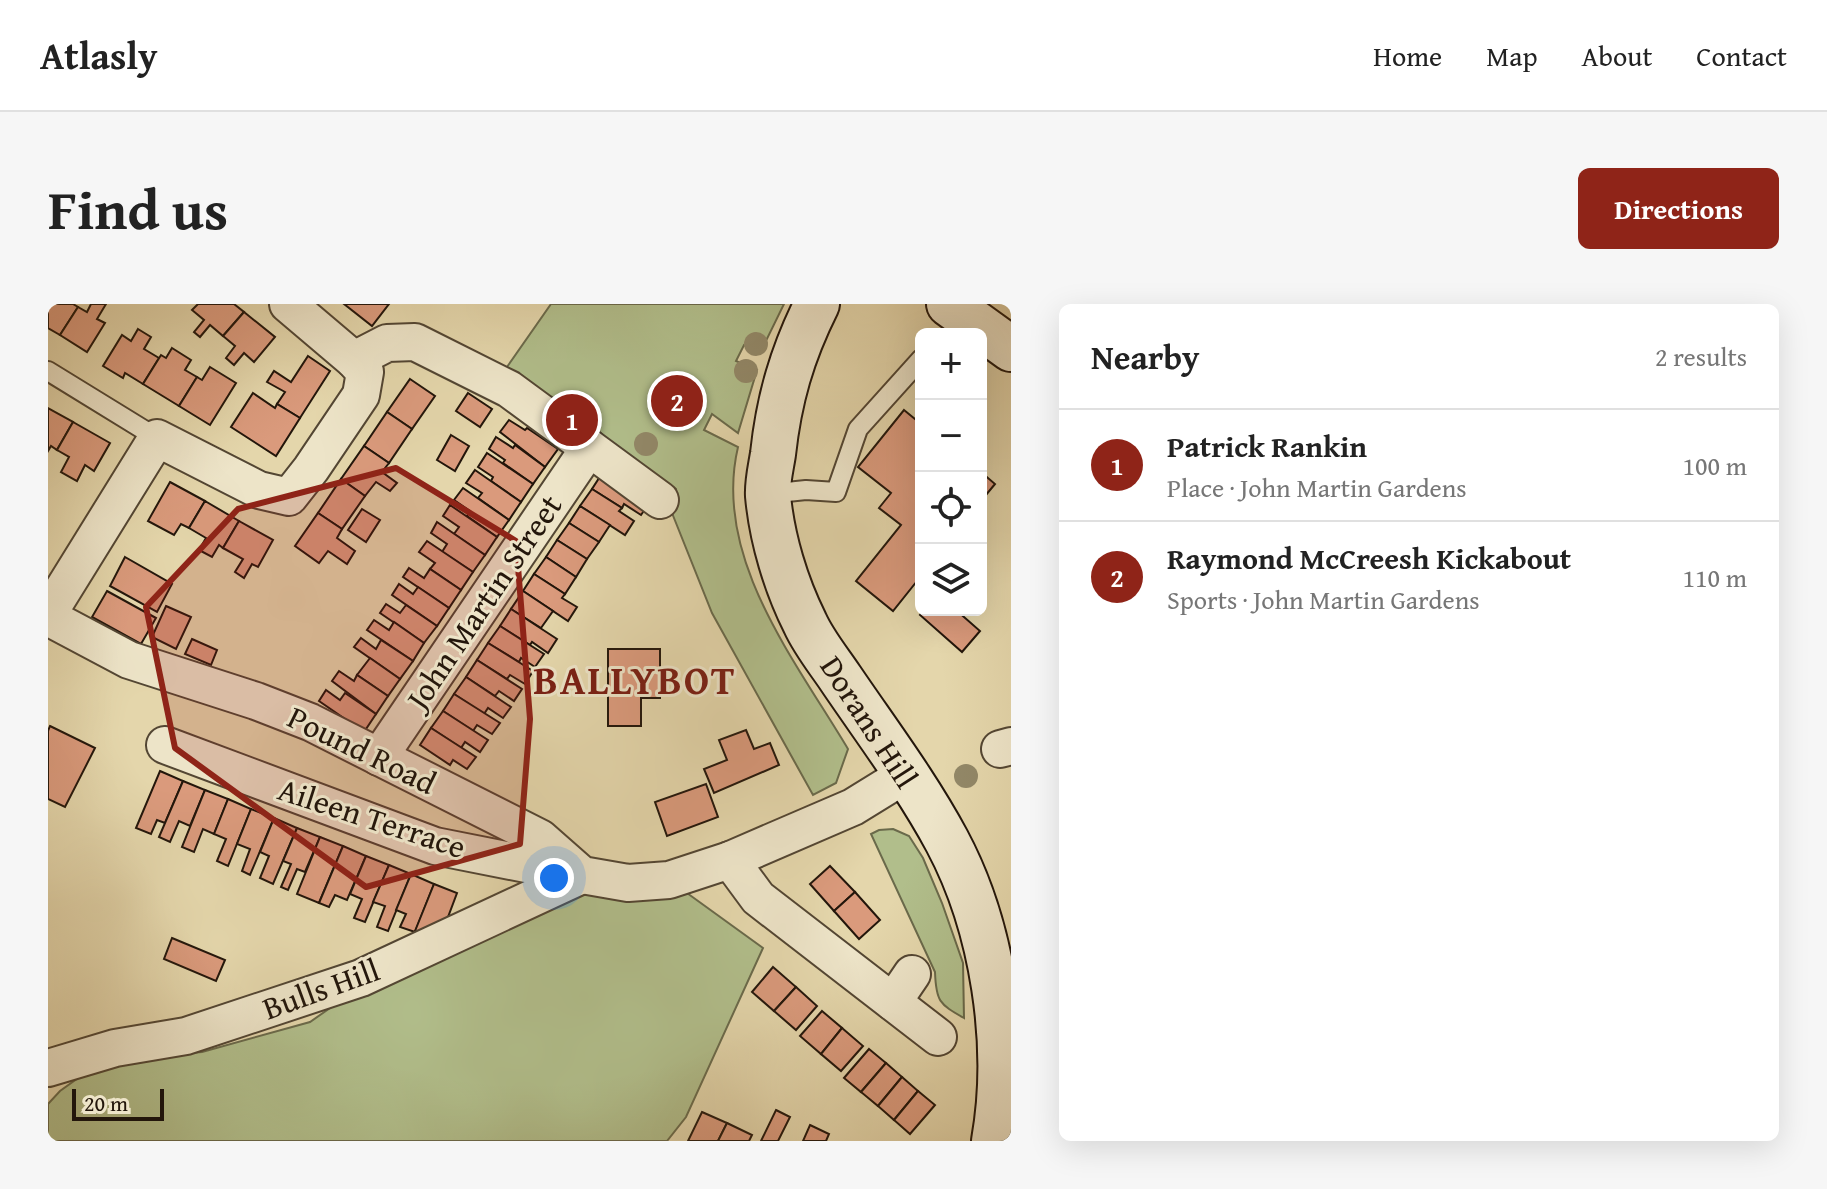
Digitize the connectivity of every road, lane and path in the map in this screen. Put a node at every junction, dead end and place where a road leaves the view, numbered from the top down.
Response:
1 (288, 304) edge
2 (817, 304) edge
3 (955, 313) edge
4 (1011, 349) edge
5 (354, 360) junction
6 (915, 366) edge
7 (48, 371) edge
8 (157, 438) junction
9 (589, 448) junction
10 (768, 494) junction
11 (660, 500) dead end
12 (48, 616) edge
13 (165, 745) dead end
14 (379, 757) junction
15 (905, 775) junction
16 (730, 860) junction
17 (582, 875) junction
18 (938, 1037) dead end
19 (48, 1068) edge
20 (998, 1140) edge

1 - 5 street
2 - 10 street, Dorans Hill
3 - 4 street
5 - 8 street
5 - 9 street
6 - 10 lane
7 - 8 lane
8 - 12 street
9 - 11 street
9 - 14 street, John Martin Street
10 - 15 street, Dorans Hill
12 - 14 street, Pound Road
13 - 17 street, Aileen Terrace
14 - 17 street, Pound Road
15 - 16 street
15 - 20 street, Dorans Hill
16 - 17 street
16 - 18 street
17 - 19 street, Bulls Hill

